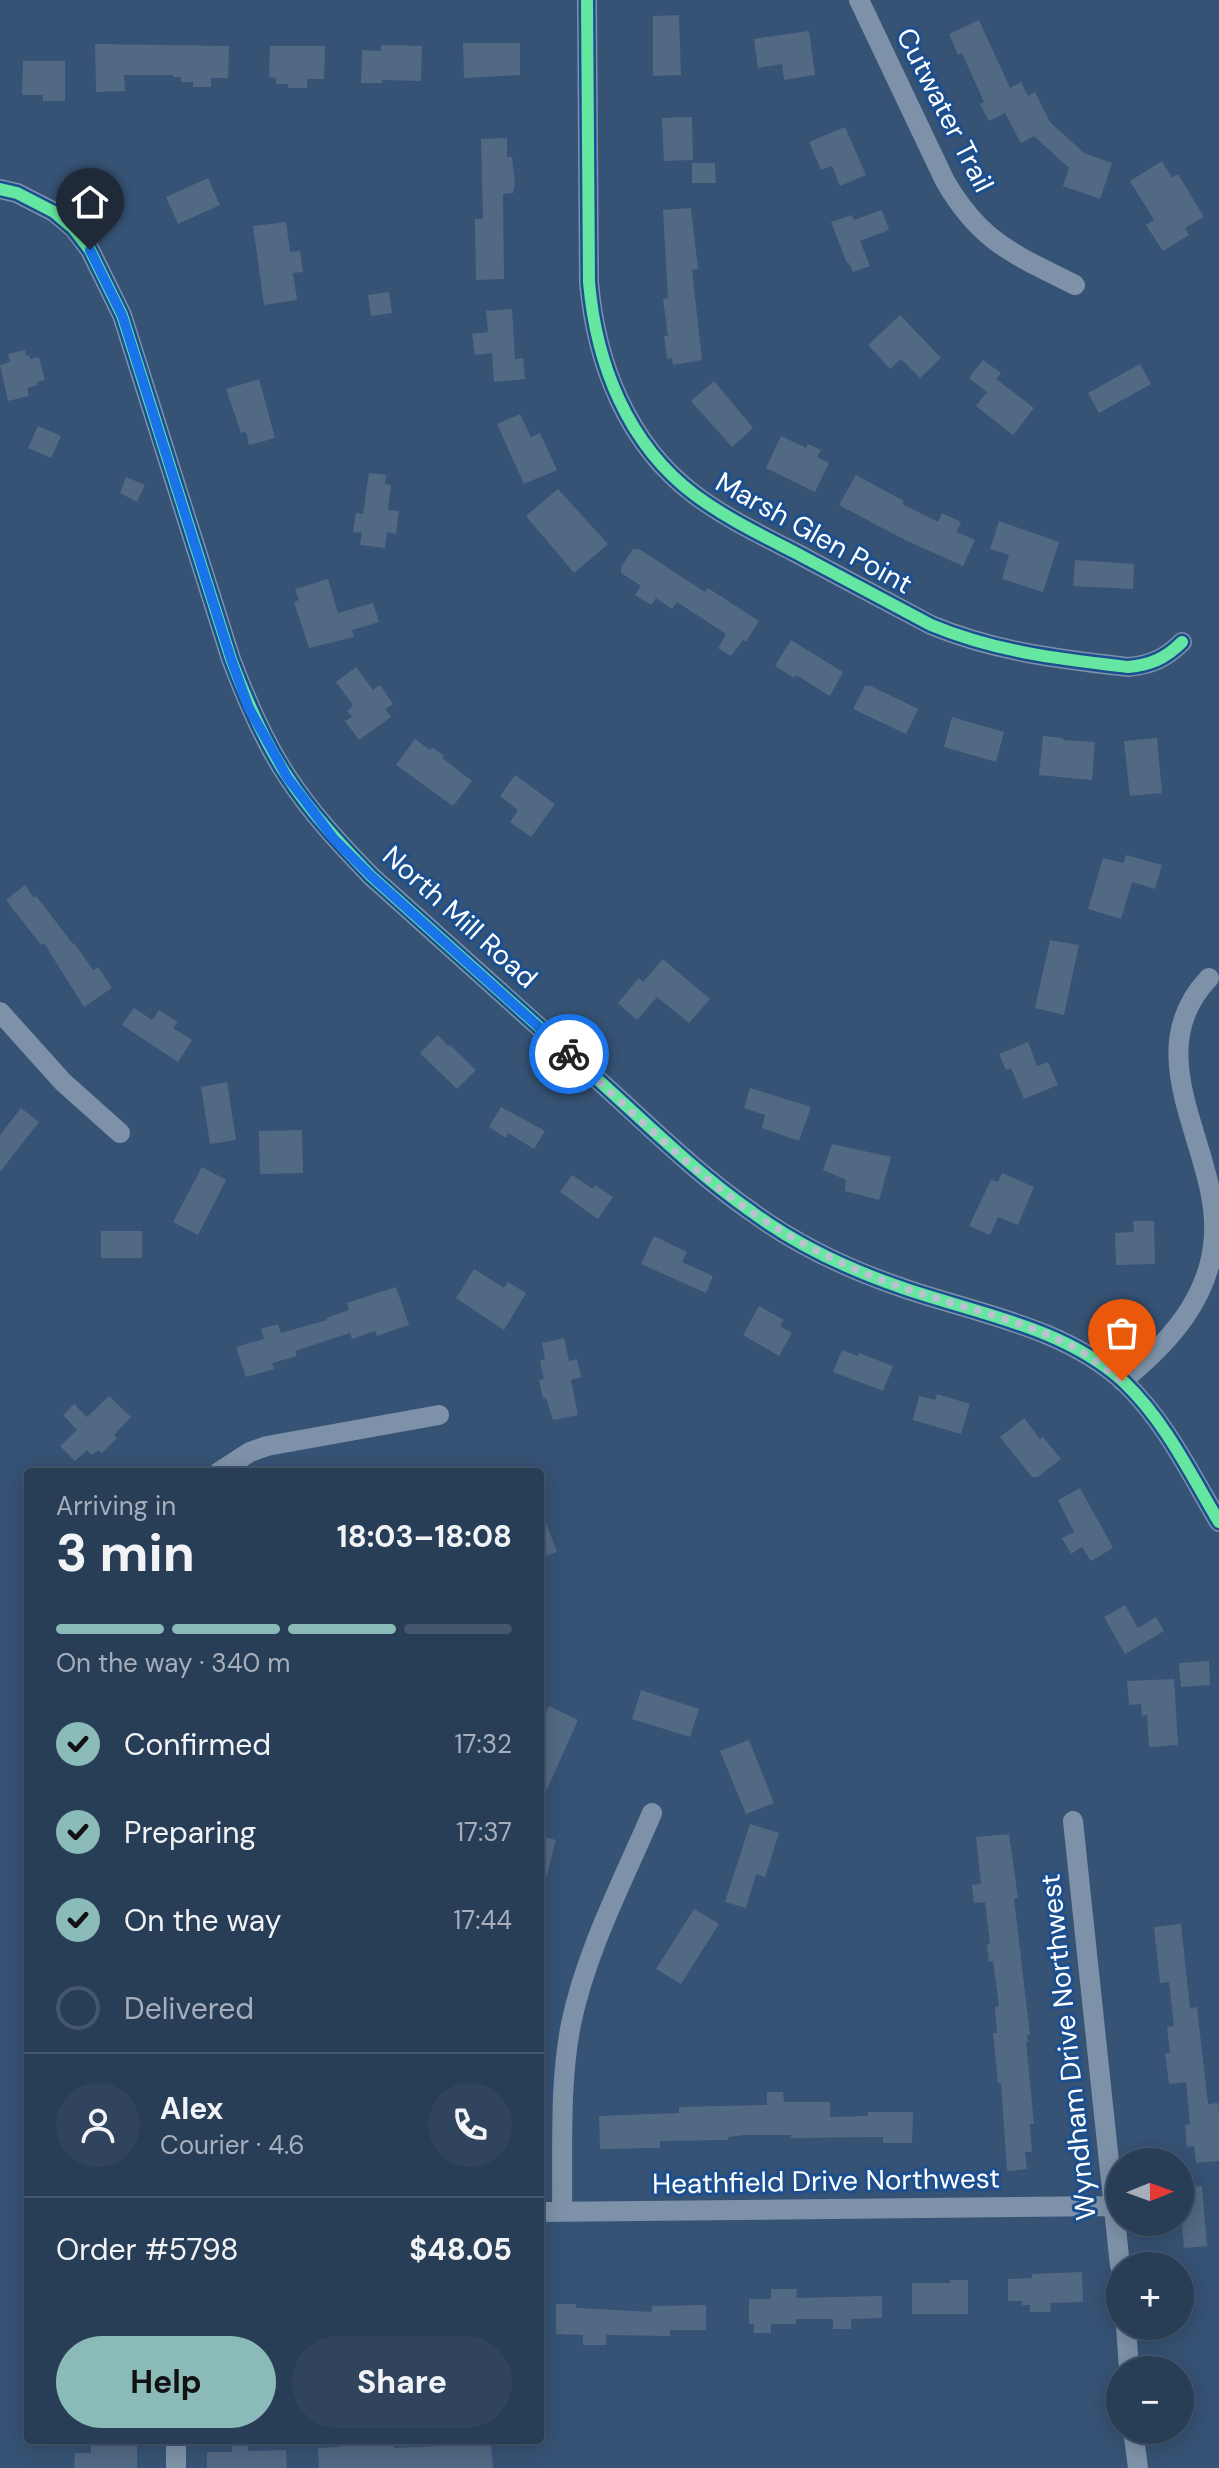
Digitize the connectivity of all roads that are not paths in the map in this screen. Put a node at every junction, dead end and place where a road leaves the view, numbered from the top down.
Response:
1 (587, 0) edge
2 (859, 0) edge
3 (0, 189) edge
4 (1075, 285) dead end
5 (1182, 642) dead end
6 (1209, 978) dead end
7 (4, 1025) edge
8 (120, 1133) dead end
9 (1122, 1381) junction
10 (439, 1415) dead end
11 (225, 1468) edge
12 (1219, 1522) edge
13 (652, 1813) dead end
14 (1073, 1821) dead end
15 (1106, 2148) edge
16 (1106, 2206) edge
17 (544, 2212) edge
18 (562, 2212) junction
19 (176, 2444) edge
20 (1135, 2444) edge
21 (176, 2468) edge
22 (1138, 2468) edge

1 - 5 street, Marsh Glen Point
2 - 4 street, Cutwater Trail
3 - 9 street, North Mill Road
6 - 9 street
7 - 8 street
9 - 12 street, North Mill Road
10 - 11 street
13 - 18 street
14 - 15 street, Wyndham Drive Northwest
16 - 18 street, Heathfield Drive Northwest
17 - 18 street, Heathfield Drive Northwest
19 - 21 street
20 - 22 street

